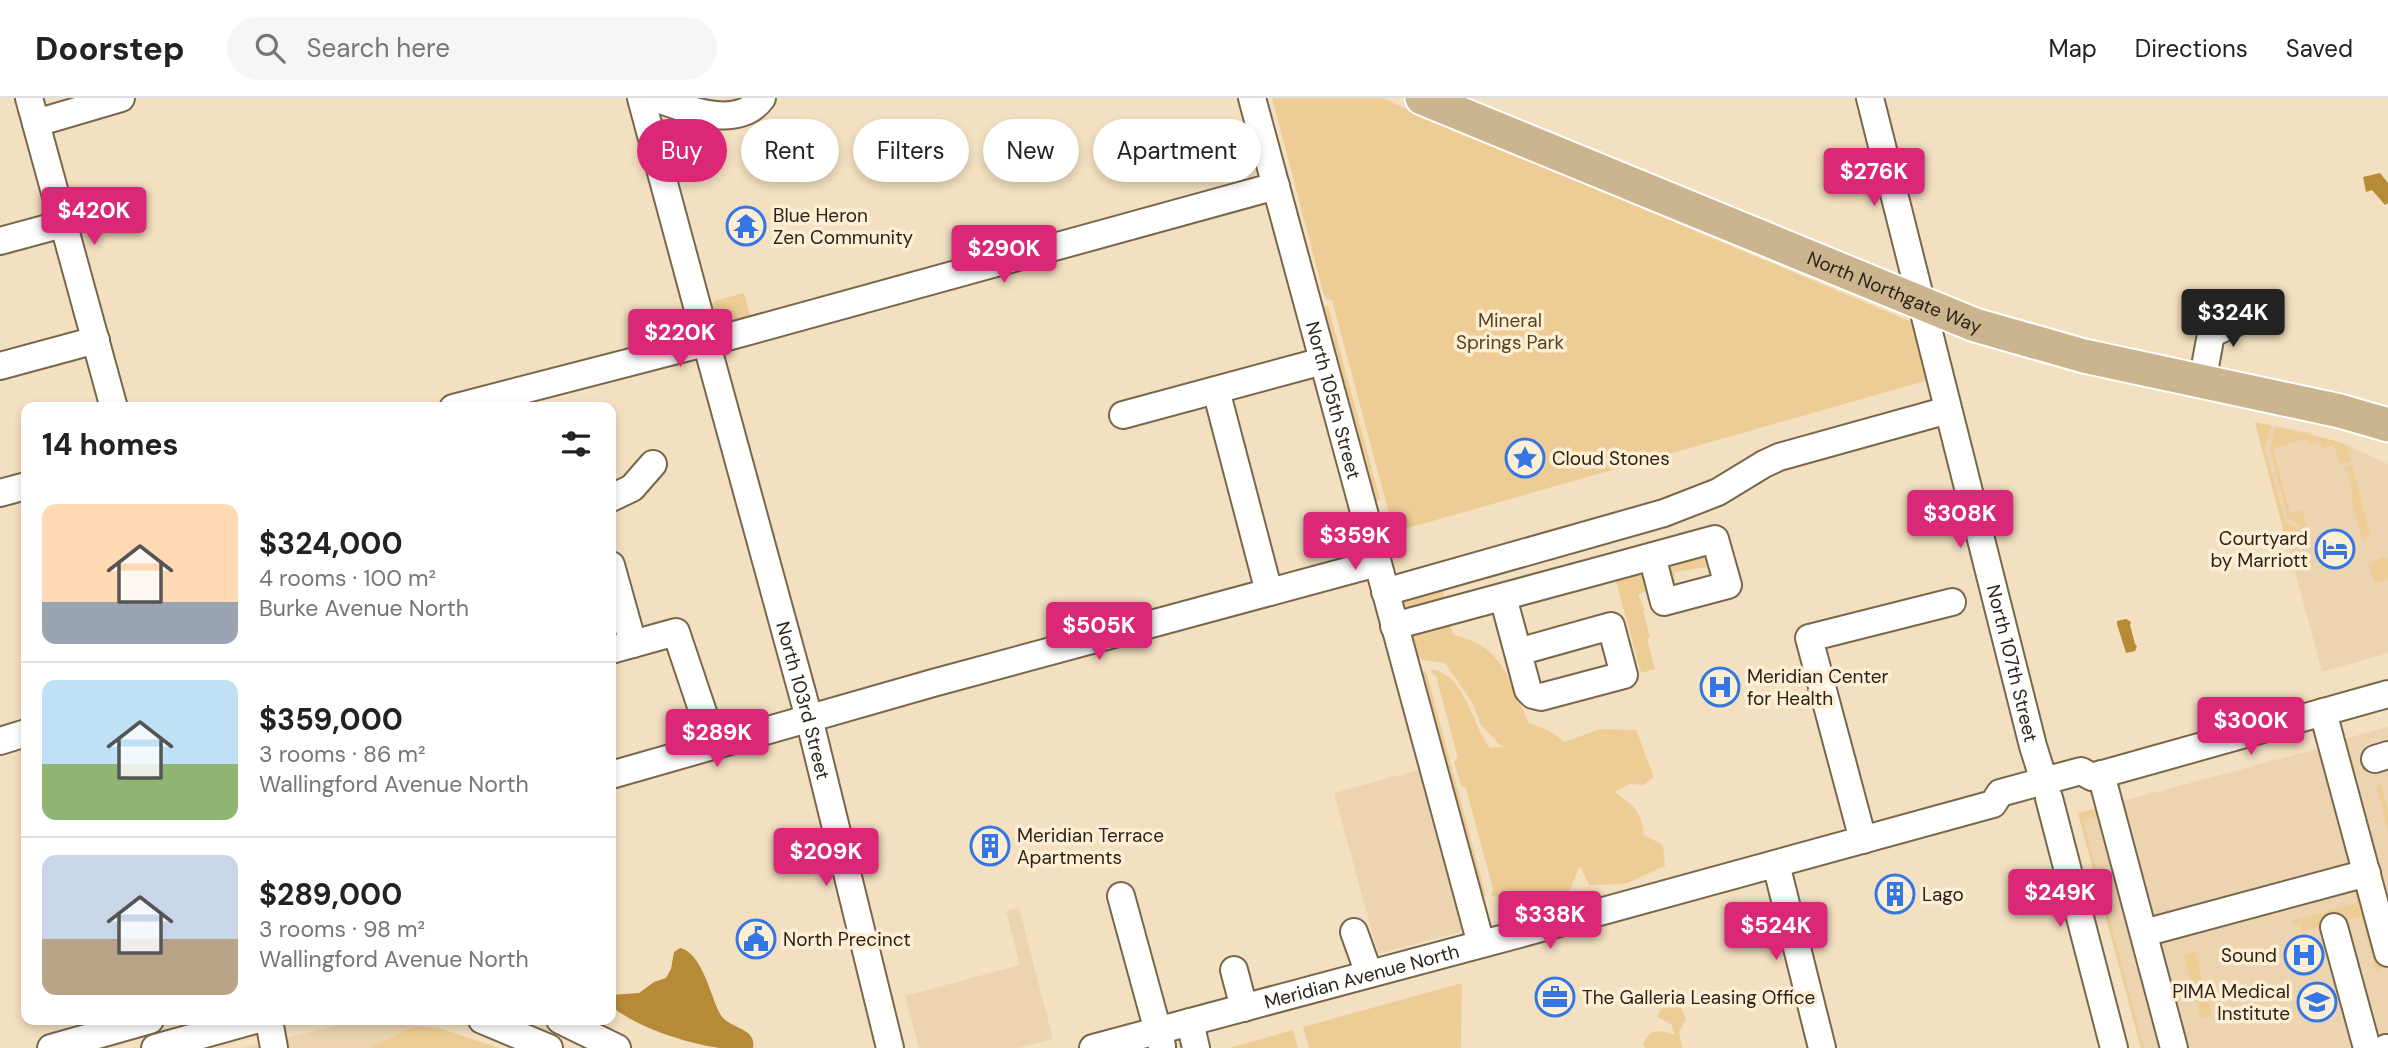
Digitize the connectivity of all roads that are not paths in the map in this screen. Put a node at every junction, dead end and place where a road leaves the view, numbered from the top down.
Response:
1 (121, 98) edge
2 (641, 98) edge
3 (655, 98) edge
4 (762, 98) edge
5 (1252, 98) edge
6 (1422, 98) edge
7 (1870, 98) edge
8 (32, 110) edge
9 (1276, 186) junction
10 (63, 224) junction
11 (0, 241) edge
12 (1924, 306) junction
13 (2258, 312) dead end
14 (96, 340) junction
15 (706, 342) junction
16 (1323, 361) junction
17 (0, 366) edge
18 (2202, 383) junction
19 (1216, 390) junction
20 (112, 402) edge
21 (476, 402) edge
22 (1948, 410) junction
23 (1123, 415) dead end
24 (2388, 425) edge
25 (653, 464) dead end
26 (21, 487) edge
27 (0, 493) edge
28 (616, 496) edge
29 (1652, 556) dead end
30 (1377, 563) junction
31 (1269, 592) junction
32 (1385, 592) junction
33 (1503, 597) junction
34 (616, 602) edge
35 (1952, 602) dead end
36 (1394, 626) junction
37 (622, 647) edge
38 (1518, 652) dead end
39 (2388, 694) edge
40 (2323, 712) junction
41 (809, 718) junction
42 (21, 735) edge
43 (0, 741) edge
44 (714, 746) junction
45 (616, 774) edge
46 (2097, 776) junction
47 (2046, 790) junction
48 (1863, 840) junction
49 (1776, 864) junction
50 (2367, 873) junction
51 (1121, 896) dead end
52 (2334, 927) dead end
53 (1354, 932) dead end
54 (2144, 933) junction
55 (1481, 944) junction
56 (2388, 953) edge
57 (1234, 970) dead end
58 (1369, 974) junction
59 (1244, 1007) junction
60 (1189, 1022) junction
61 (132, 1025) edge
62 (237, 1025) edge
63 (270, 1025) edge
64 (495, 1025) edge
65 (570, 1025) edge
66 (1160, 1039) edge
67 (51, 1048) edge
68 (155, 1048) edge
69 (274, 1048) edge
70 (549, 1048) edge
71 (617, 1048) edge
72 (890, 1048) edge
73 (1093, 1048) edge
74 (1196, 1048) edge
75 (1822, 1048) edge
76 (2114, 1048) edge
77 (2174, 1048) edge
78 (2367, 1048) edge

1 - 8 street
2 - 15 street, North 103rd Street
3 - 4 street
5 - 9 street, North 105th Street
6 - 12 main road, North Northgate Way
7 - 12 street, North 107th Street
8 - 10 street
9 - 15 street
9 - 16 street, North 105th Street
10 - 11 street
10 - 14 street
12 - 18 main road, North Northgate Way
12 - 22 street, North 107th Street
13 - 18 street
14 - 17 street
14 - 20 street
15 - 21 street
15 - 41 street, North 103rd Street
16 - 19 street
16 - 30 street, North 105th Street
18 - 24 main road, North Northgate Way
19 - 23 street
19 - 31 street
22 - 32 street
22 - 47 street, North 107th Street
25 - 28 street
26 - 27 street
29 - 33 street
30 - 31 street
30 - 32 street, North 105th Street
31 - 41 street
32 - 36 street, North 105th Street
33 - 36 street
33 - 38 street
34 - 37 street
35 - 48 street
36 - 55 street, North 105th Street
37 - 44 street
39 - 40 street, Meridian Avenue North
40 - 46 street, Meridian Avenue North
40 - 50 street
41 - 44 street
41 - 72 street, North 103rd Street
42 - 43 street
44 - 45 street
46 - 47 street, Meridian Avenue North
46 - 54 street
47 - 48 street, Meridian Avenue North
47 - 76 street, North 107th Street
48 - 49 street, Meridian Avenue North
49 - 55 street, Meridian Avenue North
49 - 75 street
50 - 54 street
50 - 56 street
51 - 66 street
52 - 78 street
53 - 58 street
54 - 77 street
55 - 58 street, Meridian Avenue North
57 - 59 street
58 - 59 street, Meridian Avenue North
59 - 60 street, Meridian Avenue North
60 - 66 street, Meridian Avenue North
60 - 74 street
61 - 67 street
62 - 68 street
63 - 69 street
64 - 70 street
65 - 71 street
66 - 73 street, Meridian Avenue North

